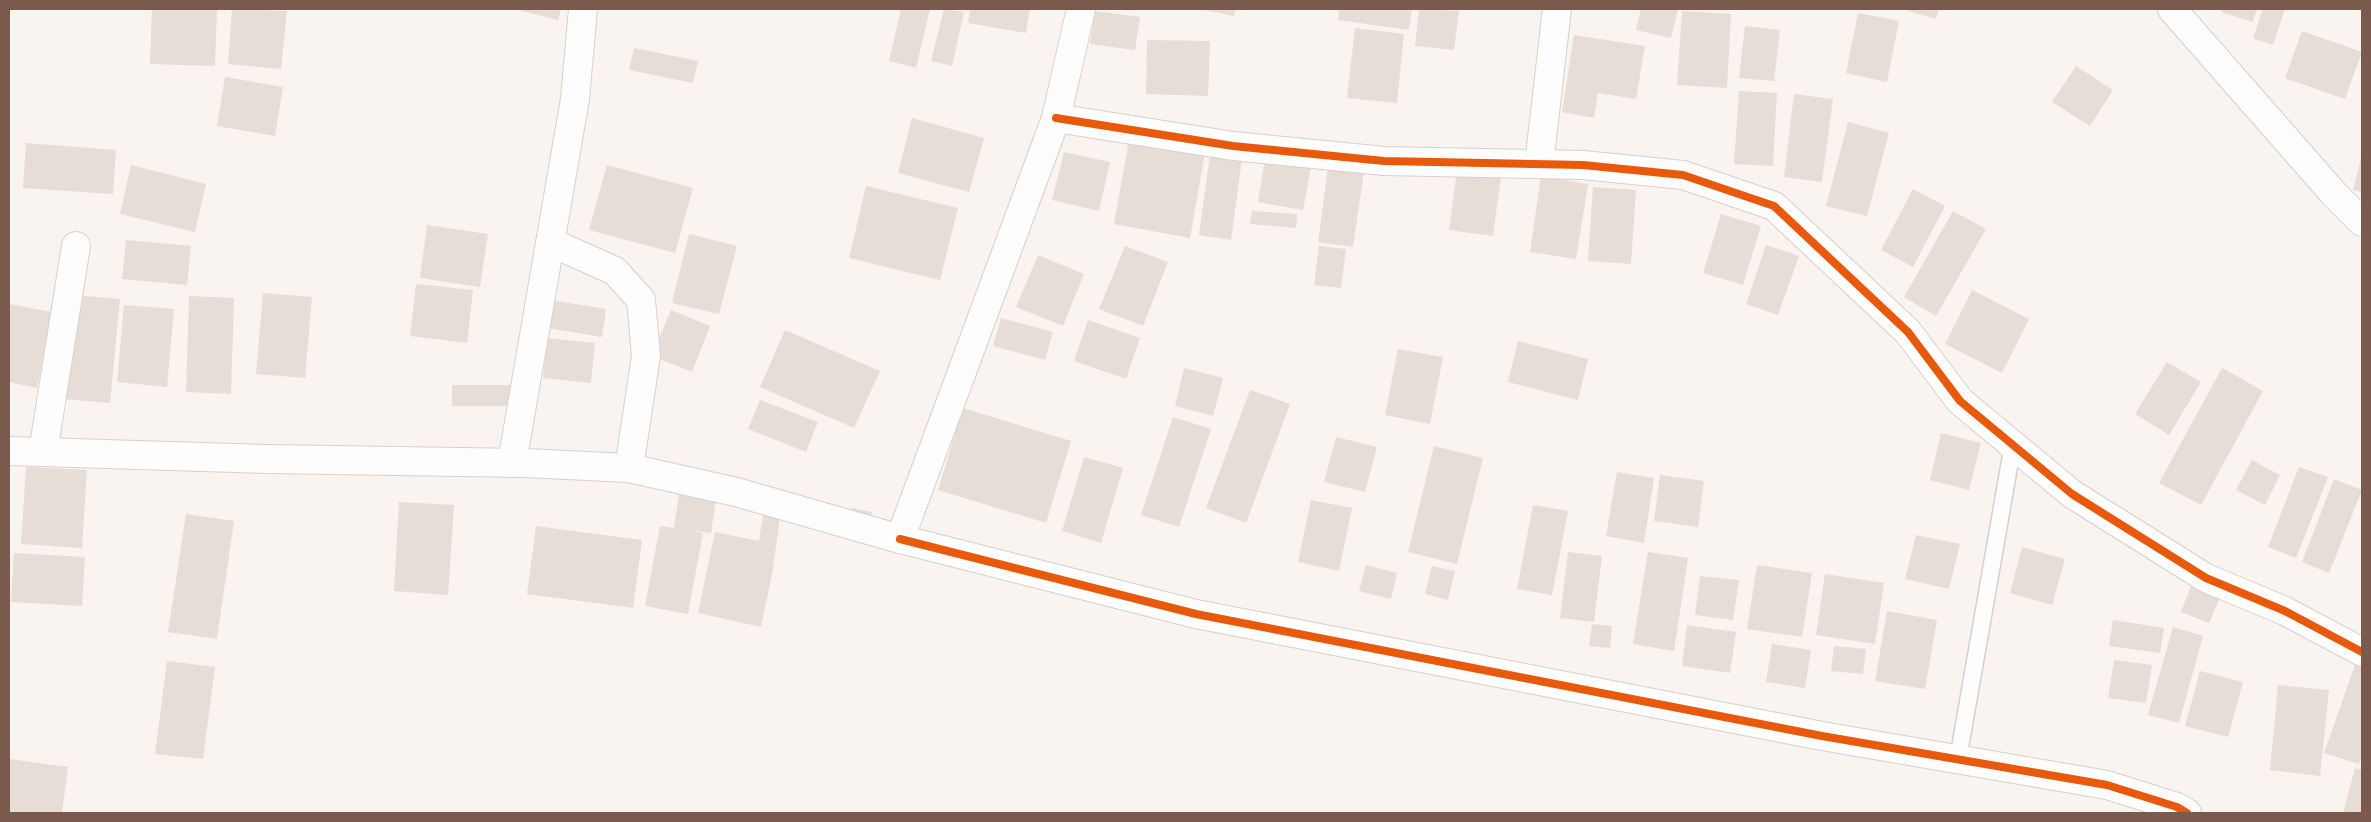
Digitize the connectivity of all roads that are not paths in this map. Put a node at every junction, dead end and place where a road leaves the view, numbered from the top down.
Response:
1 (583, 9) edge
2 (1081, 9) edge
3 (1558, 9) edge
4 (2172, 9) edge
5 (1056, 118) junction
6 (1539, 164) junction
7 (2362, 222) edge
8 (550, 242) junction
9 (76, 246) dead end
10 (2013, 444) junction
11 (9, 451) edge
12 (43, 452) junction
13 (512, 463) junction
14 (629, 468) junction
15 (900, 539) junction
16 (2362, 652) edge
17 (1958, 759) junction
18 (2187, 813) edge

1 - 8 street
2 - 5 street
3 - 6 street
4 - 7 street
5 - 6 street
5 - 15 street
6 - 10 street
8 - 13 street
8 - 14 street
9 - 12 street
10 - 16 street
10 - 17 lane
11 - 12 street
12 - 13 street
13 - 14 street
14 - 15 street
15 - 17 street
17 - 18 street

